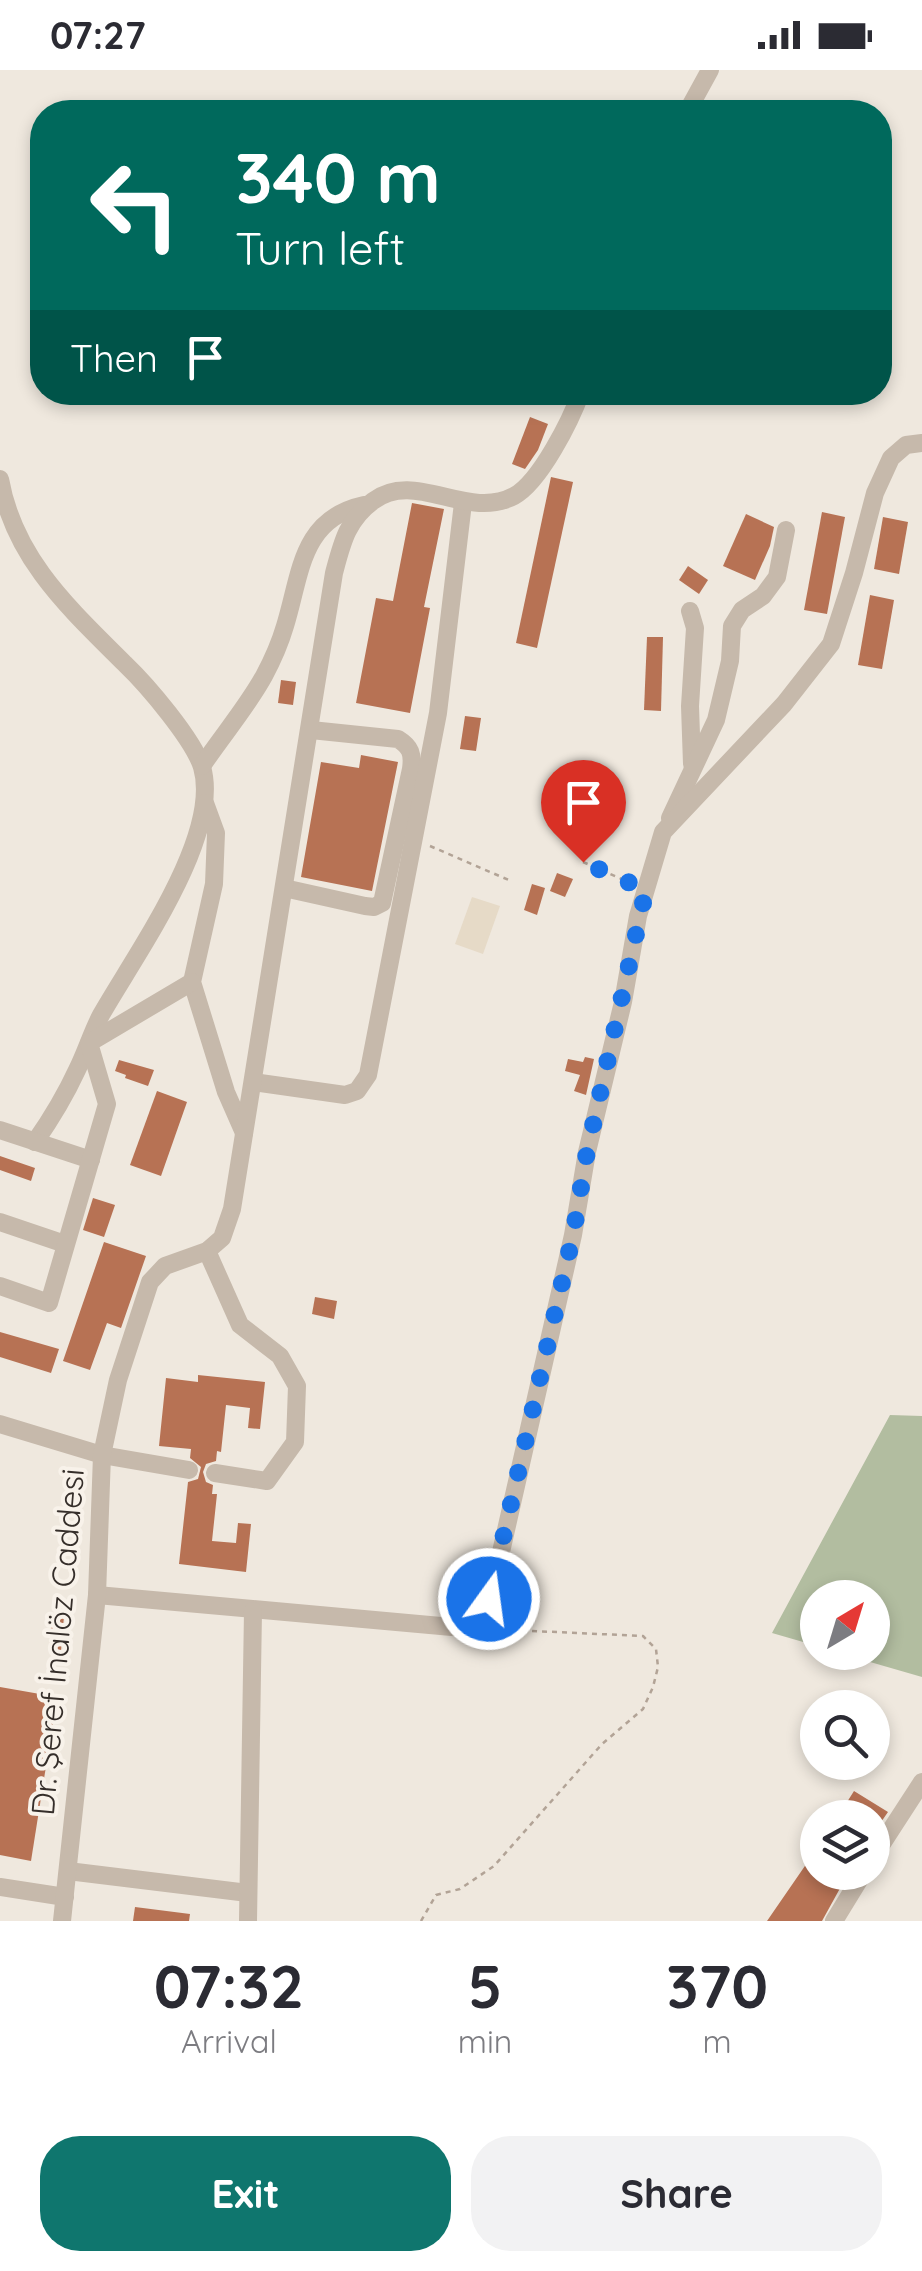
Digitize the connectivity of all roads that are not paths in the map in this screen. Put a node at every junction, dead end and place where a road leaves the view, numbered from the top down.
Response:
1 (710, 70) edge
2 (694, 100) edge
3 (574, 405) edge
4 (922, 443) edge
5 (0, 479) edge
6 (463, 503) junction
7 (369, 504) junction
8 (786, 530) dead end
9 (690, 611) dead end
10 (310, 730) junction
11 (202, 766) junction
12 (693, 770) junction
13 (205, 802) junction
14 (663, 832) junction
15 (284, 888) junction
16 (192, 982) junction
17 (89, 1043) junction
18 (253, 1082) junction
19 (0, 1130) edge
20 (244, 1133) junction
21 (35, 1142) junction
22 (90, 1160) junction
23 (0, 1222) edge
24 (65, 1244) junction
25 (207, 1250) junction
26 (0, 1286) edge
27 (0, 1424) edge
28 (102, 1456) junction
29 (189, 1470) dead end
30 (214, 1473) dead end
31 (97, 1595) junction
32 (253, 1611) junction
33 (922, 1782) edge
34 (890, 1831) edge
35 (68, 1871) junction
36 (0, 1887) edge
37 (853, 1890) edge
38 (248, 1893) junction
39 (64, 1897) junction
40 (62, 1921) edge
41 (248, 1921) edge
42 (834, 1921) edge

1 - 2 street
3 - 6 street
4 - 14 street
5 - 11 street
6 - 7 street
6 - 18 street
7 - 10 street
7 - 11 street
8 - 12 street
9 - 12 street
10 - 15 street
10 - 15 street
11 - 13 street
12 - 14 street
13 - 16 street
13 - 17 street
14 - 32 street
15 - 18 street
16 - 17 street
16 - 20 street
17 - 21 street
17 - 22 street
18 - 20 street
19 - 21 street
20 - 25 street
21 - 22 street
22 - 24 street
23 - 24 street
24 - 26 street
25 - 28 street
25 - 30 street
27 - 28 street
28 - 29 street, Dr. Şeref İnalöz Caddesi
28 - 31 street, Dr. Şeref İnalöz Caddesi
31 - 32 street
31 - 35 street, Dr. Şeref İnalöz Caddesi
32 - 38 street
33 - 34 street
35 - 38 street
35 - 39 street, Dr. Şeref İnalöz Caddesi
36 - 39 street
37 - 42 street
38 - 41 street
39 - 40 street, Dr. Şeref İnalöz Caddesi

